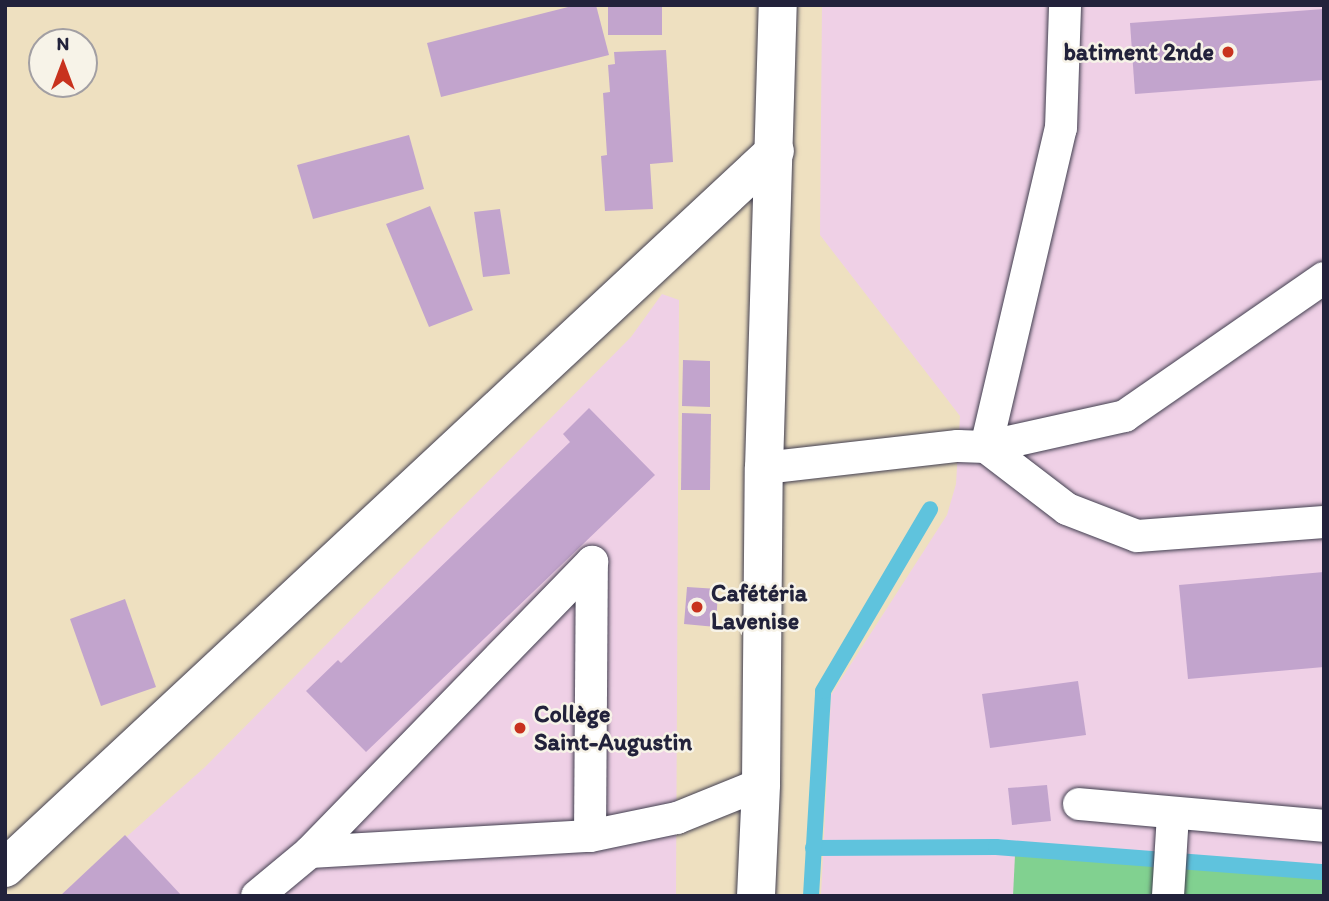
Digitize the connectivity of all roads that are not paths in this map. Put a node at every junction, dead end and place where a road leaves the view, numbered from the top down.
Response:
1 (778, 5) edge
2 (1065, 5) edge
3 (775, 151) junction
4 (1324, 278) edge
5 (986, 447) junction
6 (764, 468) junction
7 (1324, 522) edge
8 (761, 784) junction
9 (1079, 804) dead end
10 (1173, 815) junction
11 (1324, 826) edge
12 (590, 836) junction
13 (310, 852) junction
14 (5, 868) edge
15 (257, 896) edge
16 (756, 896) edge
17 (1168, 896) edge

1 - 3 street
2 - 5 lane
3 - 6 street
3 - 14 street
4 - 5 lane
5 - 6 lane
5 - 7 lane
6 - 8 street
8 - 12 lane
8 - 16 street
9 - 10 lane
10 - 11 lane
10 - 17 lane
12 - 13 lane
12 - 13 lane
13 - 15 lane

